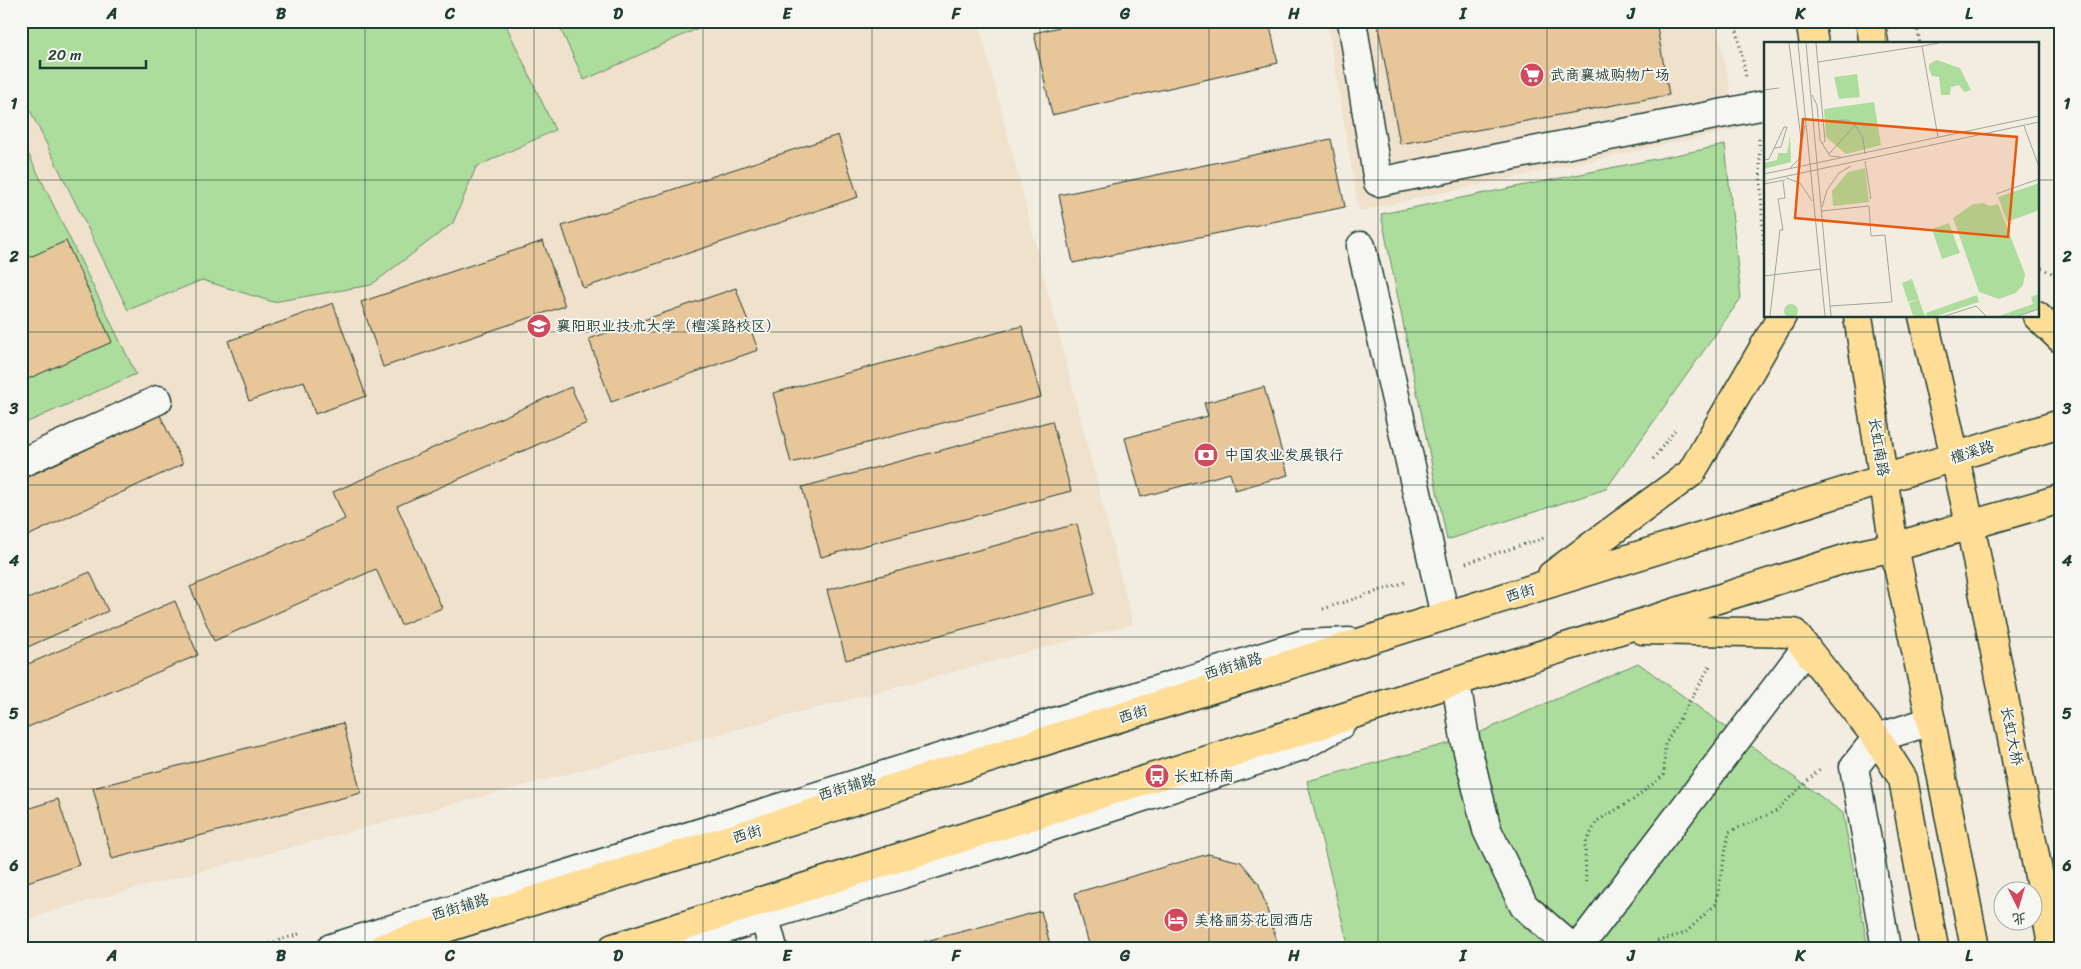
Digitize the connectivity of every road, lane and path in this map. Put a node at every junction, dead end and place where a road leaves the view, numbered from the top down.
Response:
1 (1352, 21) edge
2 (1735, 21) edge
3 (1810, 21) edge
4 (1870, 21) edge
5 (1916, 21) edge
6 (1814, 42) edge
7 (1874, 42) edge
8 (1920, 42) edge
9 (1759, 106) edge
10 (1361, 246) dead end
11 (1764, 257) edge
12 (2038, 266) edge
13 (2060, 277) edge
14 (2038, 317) edge
15 (1781, 318) edge
16 (1858, 318) edge
17 (1923, 318) edge
18 (2060, 338) edge
19 (158, 400) dead end
20 (2060, 424) edge
21 (1676, 430) dead end
22 (1954, 457) junction
23 (1652, 460) dead end
24 (21, 463) edge
25 (1884, 479) junction
26 (2060, 499) edge
27 (1970, 524) junction
28 (1894, 547) junction
29 (1535, 588) junction
30 (1445, 616) junction
31 (1619, 630) junction
32 (1365, 641) junction
33 (1806, 648) junction
34 (1714, 659) dead end
35 (1456, 682) junction
36 (1931, 721) junction
37 (1877, 738) junction
38 (1826, 763) dead end
39 (1586, 888) dead end
40 (763, 909) junction
41 (2060, 936) edge
42 (331, 948) edge
43 (382, 948) edge
44 (613, 948) edge
45 (663, 948) edge
46 (773, 948) edge
47 (1572, 948) edge
48 (1578, 948) edge
49 (1650, 948) edge
50 (1886, 948) edge
51 (1934, 948) edge
52 (1975, 948) edge
53 (2053, 948) edge
54 (2058, 948) edge

1 - 9 street
2 - 9 path
3 - 6 main road
4 - 7 main road
5 - 8 path
9 - 11 path
10 - 30 street
12 - 13 path
14 - 18 main road
15 - 29 main road
16 - 25 main road, 长虹南路
17 - 22 main road
19 - 24 street
20 - 22 main road, 檀溪路
21 - 23 path
22 - 25 main road, 檀溪路
22 - 27 main road
25 - 28 main road, 长虹南路
25 - 29 main road, 西街
26 - 27 main road
27 - 28 main road
27 - 53 main road, 长虹大桥
28 - 31 main road
28 - 36 main road, 长虹南路
29 - 30 main road, 西街
30 - 32 main road, 西街
31 - 33 main road
31 - 35 main road
32 - 42 street, 西街辅路
32 - 43 main road, 西街
33 - 37 main road
33 - 48 street
34 - 39 path
35 - 40 main road
35 - 47 street
36 - 37 street
36 - 52 main road
37 - 50 street
37 - 51 main road
38 - 49 path
40 - 44 main road
40 - 45 street
40 - 46 street
41 - 54 main road

